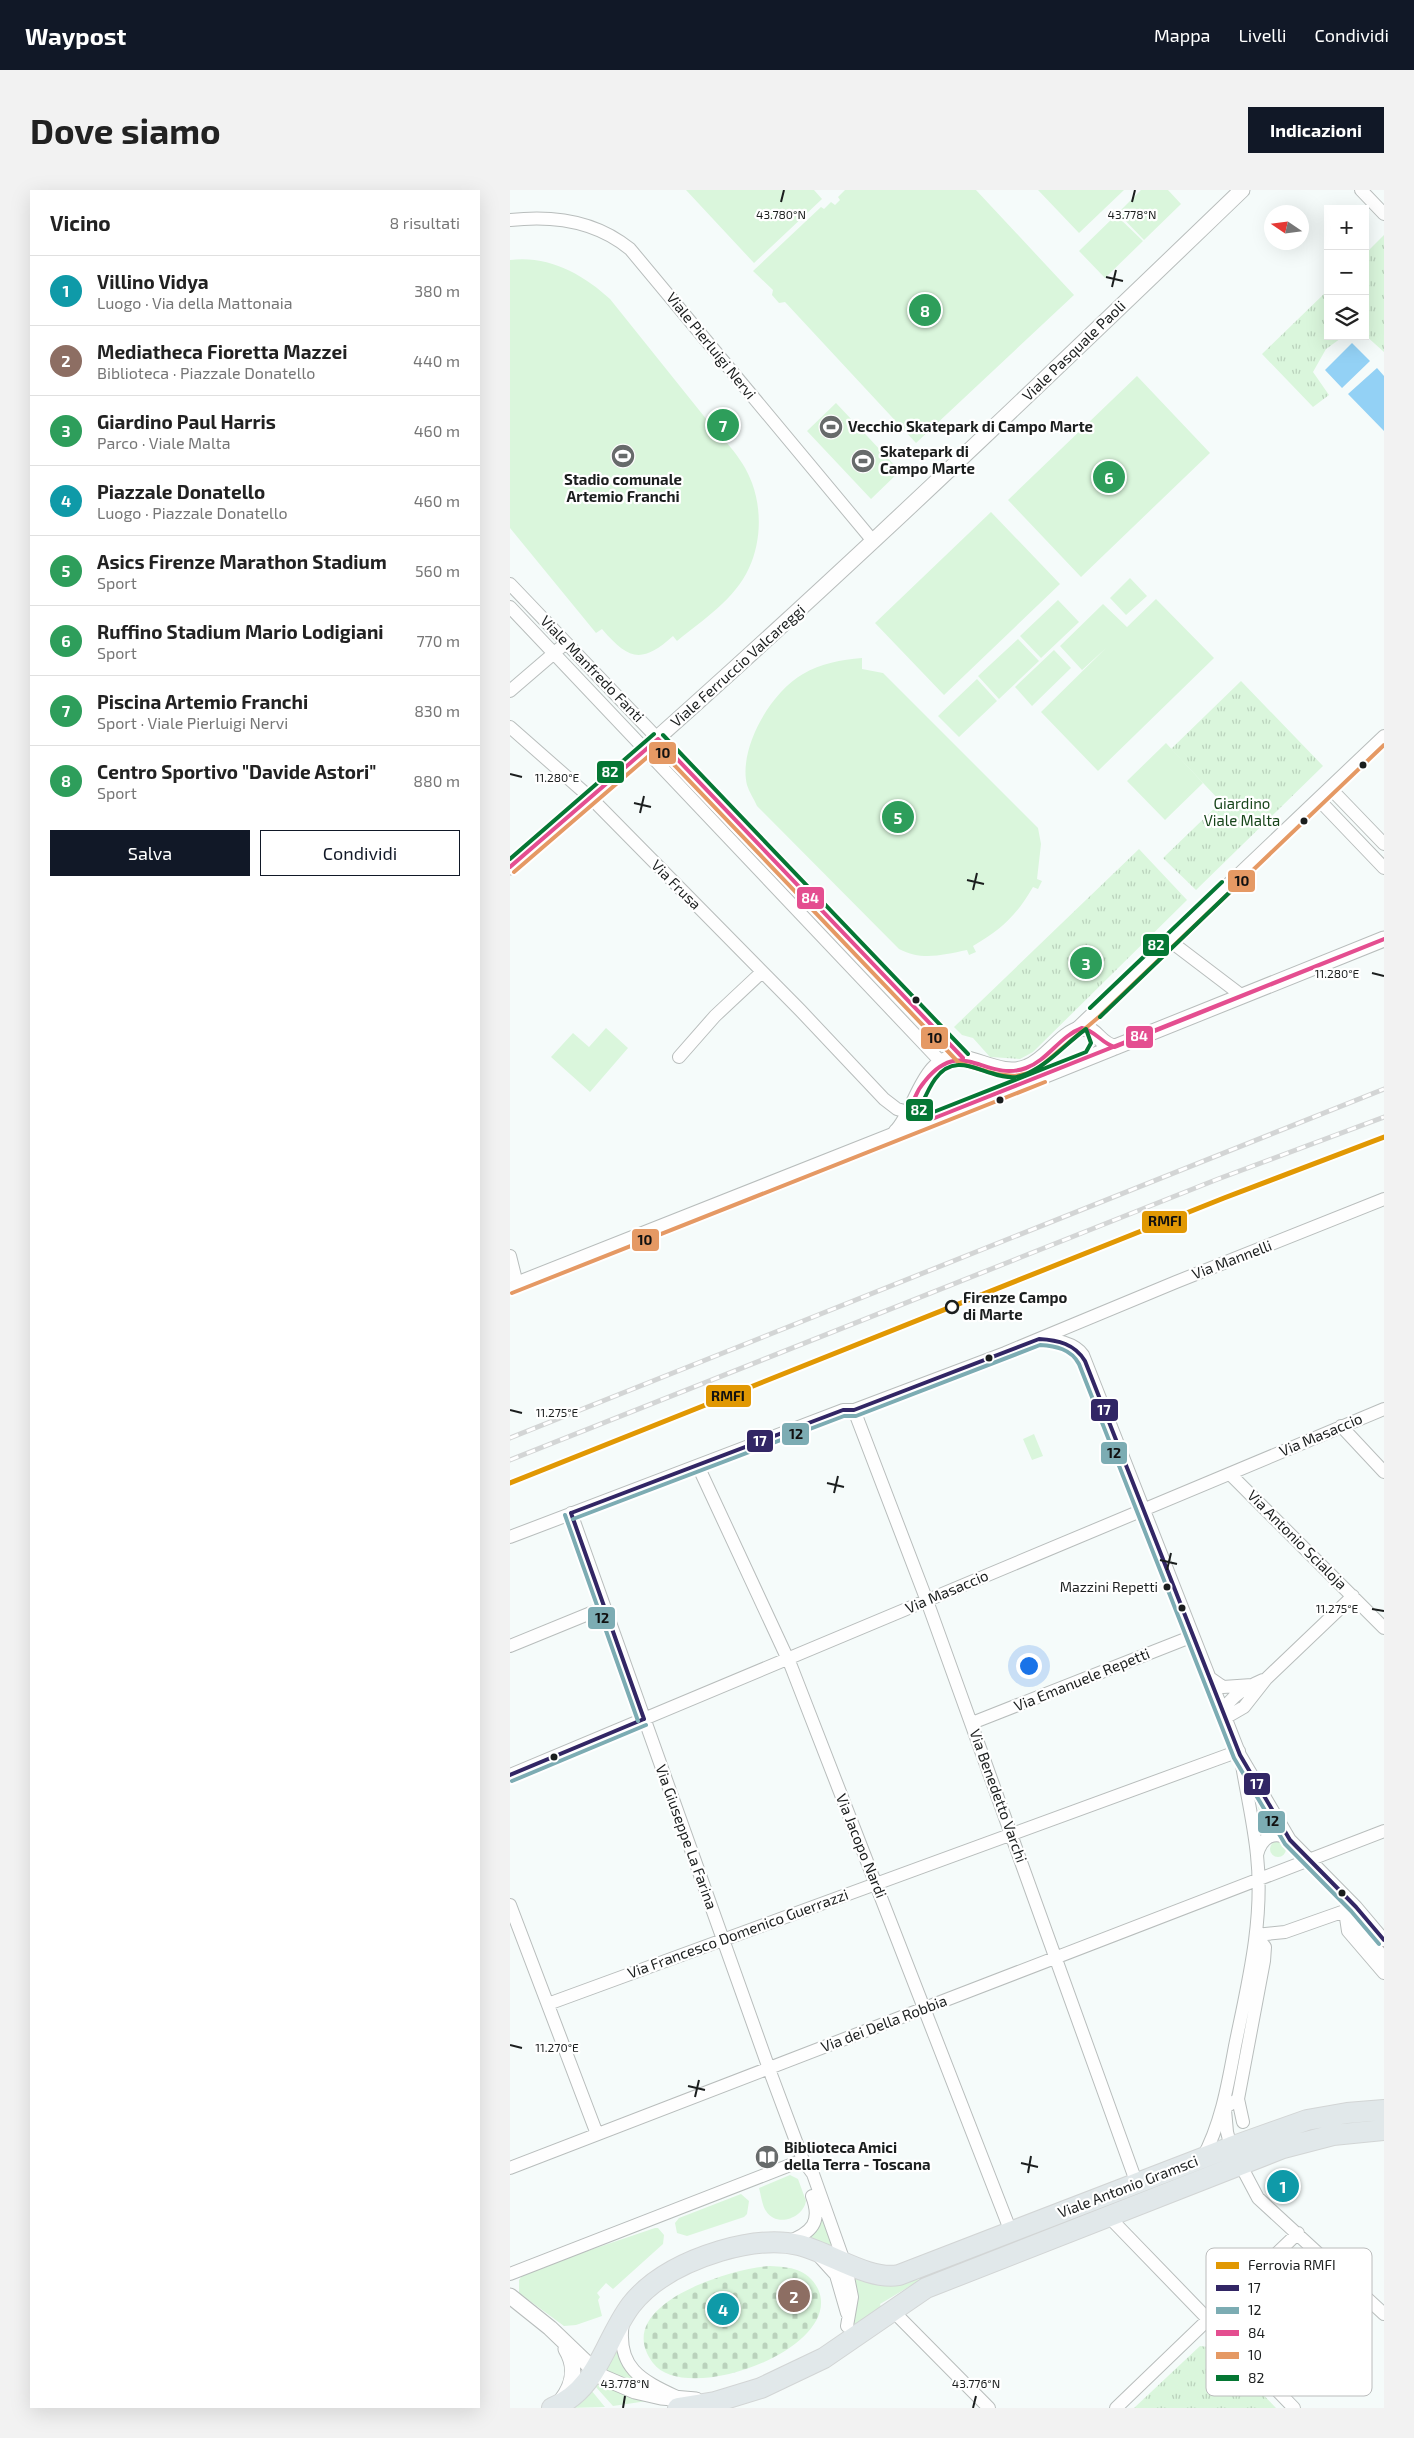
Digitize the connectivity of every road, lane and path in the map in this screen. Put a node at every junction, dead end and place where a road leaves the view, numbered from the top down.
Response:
1 (1242, 190) edge
2 (1361, 190) edge
3 (1384, 214) edge
4 (510, 220) edge
5 (873, 542) junction
6 (510, 584) edge
7 (818, 593) joint
8 (510, 606) edge
9 (565, 643) junction
10 (554, 654) junction
11 (510, 691) edge
12 (510, 727) edge
13 (1384, 736) edge
14 (652, 744) junction
15 (1330, 788) junction
16 (588, 795) junction
17 (1318, 799) junction
18 (1384, 844) edge
19 (510, 856) edge
20 (510, 867) edge
21 (1384, 868) edge
22 (830, 920) junction
23 (818, 931) junction
24 (1384, 939) edge
25 (1170, 941) junction
26 (762, 972) junction
27 (1242, 995) junction
28 (1094, 1014) junction
29 (921, 1015) junction
30 (909, 1027) junction
31 (1074, 1031) junction
32 (1096, 1034) junction
33 (1115, 1047) junction
34 (679, 1057) dead end
35 (1090, 1057) junction
36 (963, 1058) junction
37 (942, 1063) junction
38 (911, 1113) junction
39 (932, 1119) junction
40 (895, 1133) junction
41 (1384, 1199) edge
42 (510, 1256) edge
43 (514, 1285) edge
44 (1080, 1322) junction
45 (1039, 1339) junction
46 (1075, 1348) junction
47 (1384, 1409) edge
48 (854, 1410) junction
49 (1341, 1426) junction
50 (698, 1466) junction
51 (1384, 1472) edge
52 (1230, 1474) junction
53 (1144, 1511) junction
54 (571, 1513) junction
55 (510, 1537) edge
56 (1353, 1596) junction
57 (927, 1601) junction
58 (603, 1608) junction
59 (1384, 1628) edge
60 (1193, 1636) junction
61 (510, 1646) edge
62 (788, 1659) junction
63 (1210, 1677) junction
64 (1266, 1679) junction
65 (1252, 1685) junction
66 (1224, 1715) junction
67 (644, 1719) junction
68 (972, 1723) junction
69 (1240, 1753) junction
70 (510, 1775) edge
71 (1384, 1831) edge
72 (1011, 1834) junction
73 (1290, 1840) junction
74 (1257, 1856) junction
75 (1309, 1860) junction
76 (1258, 1880) junction
77 (876, 1883) junction
78 (510, 1905) edge
79 (1350, 1909) junction
80 (1256, 1935) junction
81 (723, 1939) junction
82 (1384, 1940) edge
83 (1056, 1957) junction
84 (1384, 1958) edge
85 (1384, 1973) edge
86 (548, 2004) junction
87 (924, 2008) junction
88 (769, 2068) junction
89 (1229, 2080) junction
90 (1238, 2098) junction
91 (1226, 2107) junction
92 (1384, 2110) edge
93 (1243, 2122) dead end
94 (1384, 2130) edge
95 (597, 2134) junction
96 (1235, 2156) junction
97 (1202, 2159) junction
98 (803, 2160) junction
99 (510, 2168) edge
100 (1137, 2184) junction
101 (1108, 2216) junction
102 (1012, 2232) junction
103 (1298, 2233) junction
104 (786, 2243) junction
105 (1283, 2248) edge
106 (1314, 2248) edge
107 (812, 2249) junction
108 (845, 2262) junction
109 (510, 2274) edge
110 (510, 2296) edge
111 (1372, 2303) edge
112 (892, 2310) junction
113 (625, 2314) junction
114 (1384, 2314) edge
115 (1206, 2317) edge
116 (1206, 2323) edge
117 (847, 2326) junction
118 (559, 2336) junction
119 (841, 2347) junction
120 (594, 2372) junction
121 (1282, 2396) edge
122 (680, 2404) edge
123 (558, 2405) edge
124 (989, 2408) edge
125 (1116, 2408) edge
126 (1294, 2408) edge

1 - 5 street, Viale Pasquale Paoli
2 - 3 street
4 - 5 street, Viale Pierluigi Nervi
5 - 7 street, Viale Pasquale Paoli
6 - 9 street, Viale Manfredo Fanti
7 - 14 street, Viale Ferruccio Valcareggi
8 - 10 street
9 - 10 street
9 - 14 street, Viale Manfredo Fanti
10 - 11 street
10 - 14 street
12 - 16 street, Via Frusa
13 - 15 street
14 - 16 street, Viale Ferruccio Valcareggi
14 - 22 street, Viale Manfredo Fanti
14 - 23 street
15 - 17 street
15 - 18 street
16 - 19 street
16 - 20 street
16 - 26 street, Via Frusa
17 - 21 street
17 - 25 street
22 - 23 street
22 - 29 street, Viale Manfredo Fanti
23 - 30 street
24 - 27 street
25 - 27 street
25 - 28 street
26 - 34 street
26 - 38 street, Via Frusa
27 - 33 street
28 - 31 street
28 - 32 street
29 - 30 street
29 - 36 street, Viale Manfredo Fanti
30 - 37 street
31 - 32 street
31 - 36 street
32 - 33 street
32 - 35 street
33 - 35 street
35 - 39 street
36 - 37 street
37 - 38 street
38 - 39 street, Via Frusa
38 - 40 street
39 - 40 street
40 - 43 street
41 - 44 street, Via Mannelli
42 - 43 street
44 - 45 street, Via Mannelli
44 - 46 street
45 - 46 street
45 - 48 street, Via Mannelli
46 - 53 street
47 - 49 street, Via Masaccio
48 - 50 street, Via Mannelli
48 - 57 street, Via Benedetto Varchi
49 - 51 street
49 - 52 street, Via Masaccio
50 - 54 street, Via Mannelli
50 - 62 street, Via Jacopo Nardi
52 - 53 street, Via Masaccio
52 - 56 street, Via Antonio Scialoja
53 - 57 street, Via Masaccio
53 - 60 street
54 - 55 street, Via Mannelli
54 - 58 street, Via Giuseppe La Farina
56 - 59 street, Via Antonio Scialoja
56 - 64 street
57 - 62 street, Via Masaccio
57 - 68 street, Via Benedetto Varchi
58 - 61 street
58 - 67 street, Via Giuseppe La Farina
60 - 63 street
60 - 68 street, Via Emanuele Repetti
62 - 67 street, Via Masaccio
62 - 77 street, Via Jacopo Nardi
63 - 65 street
63 - 66 street
64 - 65 street
64 - 66 street
65 - 66 street
66 - 69 street
67 - 70 street, Via Masaccio
67 - 81 street, Via Giuseppe La Farina
68 - 72 street, Via Benedetto Varchi
69 - 72 street, Via Francesco Domenico Guerrazzi
69 - 73 street
69 - 74 street
71 - 75 street, Via dei Della Robbia
72 - 77 street, Via Francesco Domenico Guerrazzi
72 - 83 street, Via Benedetto Varchi
73 - 74 street
73 - 75 street
74 - 76 street
75 - 76 street, Via dei Della Robbia
75 - 79 street
76 - 80 street
76 - 83 street, Via dei Della Robbia
77 - 81 street, Via Francesco Domenico Guerrazzi
77 - 87 street, Via Jacopo Nardi
78 - 86 street
79 - 80 street
79 - 82 street
79 - 84 street
79 - 85 street
80 - 89 street
80 - 90 street
81 - 86 street, Via Francesco Domenico Guerrazzi
81 - 88 street, Via Giuseppe La Farina
83 - 87 street, Via dei Della Robbia
83 - 100 street, Via Benedetto Varchi
86 - 95 street
87 - 88 street, Via dei Della Robbia
87 - 102 street, Via Jacopo Nardi
88 - 95 street, Via dei Della Robbia
88 - 98 street, Via Giuseppe La Farina
89 - 91 street
89 - 97 street
90 - 91 street
90 - 93 street
91 - 96 street
92 - 96 main road, Viale Antonio Gramsci
94 - 96 main road, Viale Antonio Gramsci
95 - 99 street, Via dei Della Robbia
96 - 97 main road, Viale Antonio Gramsci
96 - 101 main road, Viale Antonio Gramsci
96 - 103 street
97 - 100 main road, Viale Antonio Gramsci
98 - 104 street
98 - 108 street
98 - 109 street
100 - 102 main road, Viale Antonio Gramsci
101 - 112 main road, Viale Antonio Gramsci
101 - 115 street
102 - 108 main road, Viale Antonio Gramsci
103 - 105 street
103 - 106 street
104 - 107 main road
104 - 113 main road
107 - 108 main road
107 - 117 street
108 - 117 street
110 - 118 street
111 - 114 street
112 - 119 main road, Viale Antonio Gramsci
112 - 124 street
113 - 120 main road
113 - 122 street
116 - 125 street
117 - 119 street
118 - 120 street
118 - 123 street
119 - 122 main road, Viale Antonio Gramsci
120 - 122 street
120 - 123 main road
121 - 126 street

